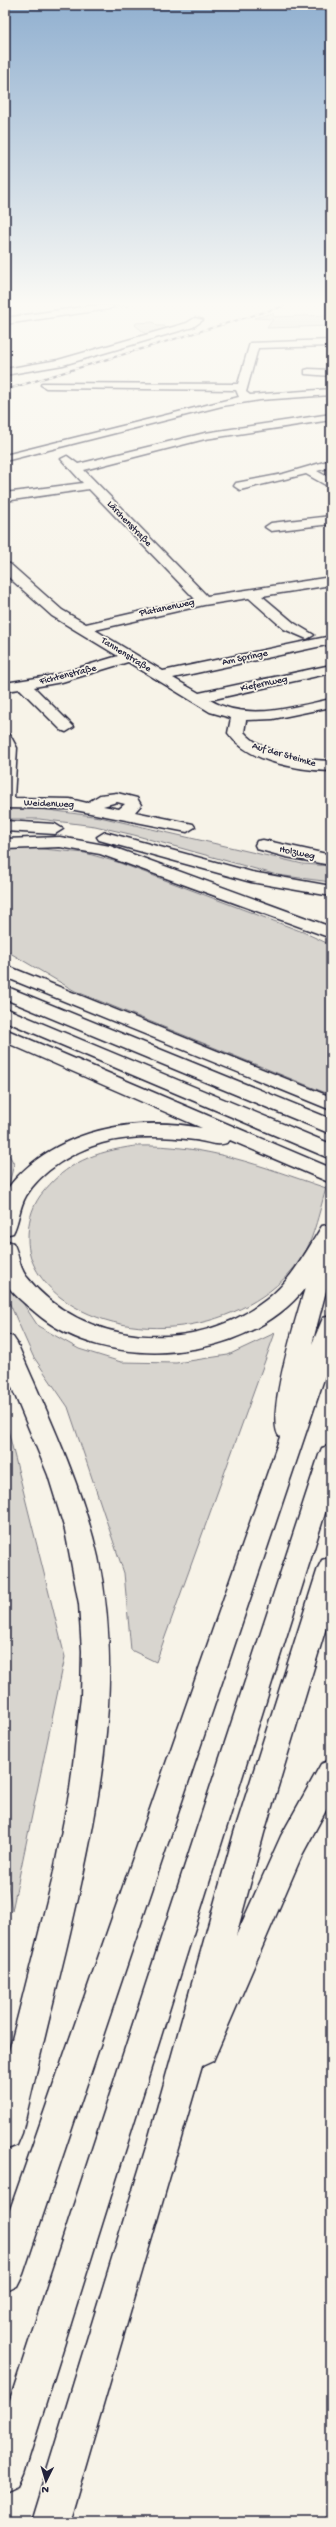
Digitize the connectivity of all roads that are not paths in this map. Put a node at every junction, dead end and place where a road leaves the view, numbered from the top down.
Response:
1 (141, 424) edge
2 (277, 424) edge
3 (54, 447) junction
4 (5, 458) edge
5 (331, 463) edge
6 (76, 468) junction
7 (308, 471) junction
8 (331, 484) edge
9 (92, 486) junction
10 (240, 486) dead end
11 (5, 497) edge
12 (331, 520) edge
13 (271, 527) dead end
14 (5, 567) edge
15 (331, 581) edge
16 (251, 593) junction
17 (204, 600) junction
18 (84, 629) junction
19 (307, 635) dead end
20 (331, 640) edge
21 (130, 657) junction
22 (331, 669) edge
23 (160, 676) junction
24 (24, 685) junction
25 (5, 687) edge
26 (197, 698) junction
27 (331, 703) edge
28 (239, 716) junction
29 (66, 727) dead end
30 (5, 738) edge
31 (331, 766) edge
32 (6, 803) edge
33 (5, 826) edge
34 (187, 828) dead end
35 (5, 844) edge
36 (263, 845) dead end
37 (331, 860) edge
38 (331, 891) edge
39 (331, 933) edge
40 (5, 967) edge
41 (5, 970) edge
42 (32, 981) junction
43 (5, 992) edge
44 (5, 1014) edge
45 (5, 1035) edge
46 (331, 1104) edge
47 (331, 1127) edge
48 (266, 1148) junction
49 (331, 1152) edge
50 (331, 1176) edge
51 (5, 1228) edge
52 (331, 1230) edge
53 (5, 1248) edge
54 (331, 1324) edge
55 (5, 1343) edge
56 (331, 1455) edge
57 (285, 1459) junction
58 (331, 1568) edge
59 (331, 1773) edge
60 (5, 2133) edge
61 (164, 2144) junction
62 (5, 2274) edge
63 (5, 2473) edge
64 (50, 2522) edge

1 - 3 main road
2 - 6 main road
3 - 4 main road
3 - 6 main road, Lärchenstraße
5 - 7 main road
6 - 9 main road, Lärchenstraße
7 - 8 main road
7 - 10 main road
9 - 11 main road
9 - 17 main road, Lärchenstraße
12 - 13 main road
14 - 18 main road, Tannenstraße
15 - 16 main road, Platanenweg
16 - 17 main road, Platanenweg
16 - 19 main road
17 - 18 main road, Platanenweg
18 - 21 main road, Tannenstraße
20 - 23 main road, Am Springe
21 - 23 main road, Tannenstraße
21 - 24 main road, Fichtenstraße
22 - 26 main road, Kiefernweg
23 - 26 main road, Tannenstraße
24 - 25 main road, Fichtenstraße
24 - 29 main road
26 - 28 main road, Tannenstraße
27 - 28 main road, Tannenstraße
28 - 31 main road, Auf der Steimke
30 - 32 main road
32 - 34 main road, Weidenweg
33 - 38 main road
35 - 39 main road
36 - 37 main road, Holzweg
40 - 42 main road
41 - 42 main road
42 - 46 main road
43 - 47 main road
44 - 49 main road
45 - 48 main road
48 - 50 main road
48 - 51 main road
52 - 53 main road
52 - 57 main road
54 - 57 main road
55 - 60 main road
56 - 63 main road
57 - 62 main road
58 - 61 main road
59 - 61 main road
61 - 64 main road

